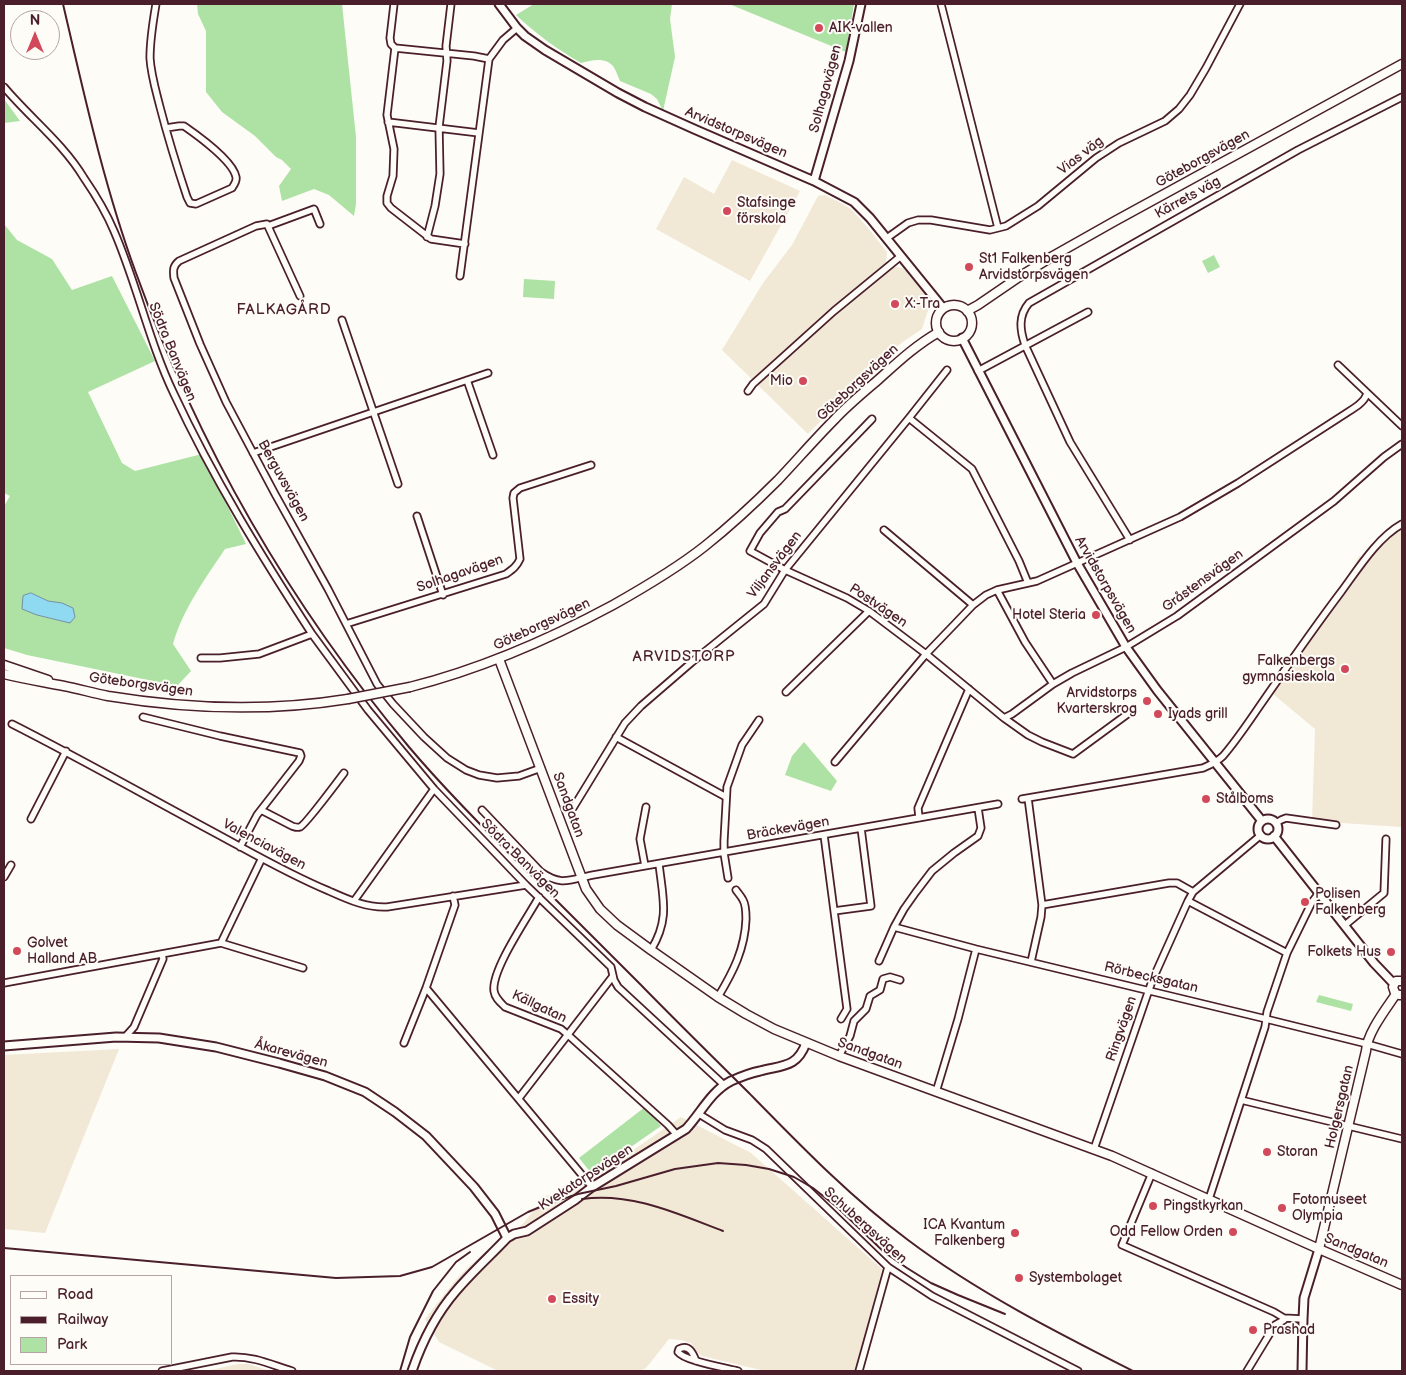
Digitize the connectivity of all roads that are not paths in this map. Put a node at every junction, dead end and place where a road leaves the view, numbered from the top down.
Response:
1 (156, 4) edge
2 (394, 4) edge
3 (452, 4) edge
4 (499, 4) edge
5 (862, 4) edge
6 (941, 4) edge
7 (1240, 4) edge
8 (517, 28) junction
9 (395, 48) junction
10 (447, 53) junction
11 (489, 59) junction
12 (1402, 64) edge
13 (4, 87) edge
14 (1402, 97) edge
15 (388, 122) junction
16 (439, 127) junction
17 (166, 128) junction
18 (479, 133) junction
19 (814, 181) junction
20 (320, 224) dead end
21 (268, 226) junction
22 (998, 228) junction
23 (427, 237) junction
24 (887, 238) junction
25 (465, 244) junction
26 (900, 256) junction
27 (460, 276) dead end
28 (300, 296) dead end
29 (943, 308) junction
30 (967, 311) junction
31 (1088, 312) dead end
32 (342, 320) dead end
33 (939, 332) junction
34 (962, 338) junction
35 (1025, 345) junction
36 (1338, 365) dead end
37 (947, 370) dead end
38 (978, 371) junction
39 (488, 373) dead end
40 (467, 380) junction
41 (748, 392) dead end
42 (1366, 394) junction
43 (375, 412) junction
44 (909, 418) junction
45 (872, 419) dead end
46 (1402, 426) edge
47 (1402, 444) edge
48 (253, 453) junction
49 (493, 455) dead end
50 (591, 465) dead end
51 (398, 484) dead end
52 (417, 516) dead end
53 (1402, 524) edge
54 (884, 530) dead end
55 (1130, 540) junction
56 (1077, 563) junction
57 (785, 570) junction
58 (1028, 583) junction
59 (997, 590) junction
60 (443, 595) junction
61 (972, 605) junction
62 (869, 611) junction
63 (346, 624) junction
64 (312, 634) junction
65 (1126, 647) junction
66 (926, 654) junction
67 (201, 658) dead end
68 (499, 659) junction
69 (4, 665) edge
70 (4, 674) edge
71 (1054, 684) junction
72 (62, 685) junction
73 (968, 689) junction
74 (786, 692) dead end
75 (1133, 710) dead end
76 (143, 717) dead end
77 (1004, 718) junction
78 (760, 720) dead end
79 (12, 724) dead end
80 (616, 738) junction
81 (66, 752) junction
82 (835, 762) dead end
83 (1215, 762) junction
84 (541, 768) junction
85 (344, 773) dead end
86 (434, 789) junction
87 (726, 797) junction
88 (998, 804) dead end
89 (646, 807) dead end
90 (573, 808) dead end
91 (978, 808) junction
92 (261, 810) junction
93 (482, 810) dead end
94 (919, 818) junction
95 (31, 819) dead end
96 (1262, 821) junction
97 (1276, 823) junction
98 (1336, 825) dead end
99 (861, 828) junction
100 (824, 835) junction
101 (1261, 836) junction
102 (1274, 836) junction
103 (1386, 839) dead end
104 (240, 847) junction
105 (724, 853) junction
106 (262, 860) junction
107 (659, 864) junction
108 (12, 865) dead end
109 (645, 866) junction
110 (4, 877) edge
111 (582, 877) junction
112 (728, 878) dead end
113 (526, 885) junction
114 (736, 890) dead end
115 (1193, 892) junction
116 (1319, 893) junction
117 (454, 896) junction
118 (539, 897) junction
119 (354, 901) junction
120 (1188, 901) junction
121 (1042, 905) junction
122 (834, 911) junction
123 (1345, 925) junction
124 (894, 927) junction
125 (221, 943) junction
126 (976, 949) junction
127 (651, 950) junction
128 (1287, 953) junction
129 (162, 954) junction
130 (879, 962) dead end
131 (1031, 962) junction
132 (303, 968) dead end
133 (613, 976) junction
134 (900, 980) dead end
135 (1402, 981) edge
136 (4, 983) edge
137 (1394, 984) junction
138 (426, 988) junction
139 (1149, 990) junction
140 (1399, 994) edge
141 (718, 996) junction
142 (841, 1019) dead end
143 (1266, 1019) junction
144 (567, 1034) junction
145 (124, 1037) junction
146 (404, 1043) dead end
147 (806, 1043) junction
148 (1367, 1044) junction
149 (4, 1046) edge
150 (1402, 1054) edge
151 (840, 1056) junction
152 (724, 1085) junction
153 (936, 1092) junction
154 (519, 1098) junction
155 (1241, 1100) junction
156 (699, 1114) junction
157 (1349, 1127) junction
158 (677, 1135) junction
159 (1402, 1139) edge
160 (1094, 1148) junction
161 (1152, 1173) junction
162 (592, 1187) junction
163 (1209, 1199) junction
164 (507, 1238) junction
165 (1319, 1249) junction
166 (888, 1267) junction
167 (1402, 1284) edge
168 (1284, 1318) junction
169 (1303, 1319) junction
170 (696, 1361) dead end
171 (162, 1371) edge
172 (292, 1371) edge
173 (412, 1371) edge
174 (738, 1371) edge
175 (859, 1371) edge
176 (1078, 1371) edge
177 (1247, 1371) edge
178 (1302, 1371) edge

1 - 17 street
2 - 9 street
3 - 10 street
4 - 8 street, Arvidstorpsvägen
5 - 19 street, Solhagavägen
6 - 22 street
7 - 22 street, Vias väg
8 - 11 street
8 - 19 street, Arvidstorpsvägen
9 - 10 street
9 - 15 street
10 - 11 street
10 - 16 street
11 - 18 street
12 - 30 main road, Göteborgsvägen
13 - 64 street, Södra Banvägen
14 - 35 street, Kärrets väg
15 - 16 street
15 - 23 street
16 - 18 street
16 - 23 street
17 - 17 street
18 - 25 street
19 - 24 street, Arvidstorpsvägen
20 - 21 street
21 - 28 street
21 - 48 street, Berguvsvägen
22 - 24 street, Vias väg
23 - 25 street
24 - 26 street, Arvidstorpsvägen
25 - 27 street
26 - 29 street, Arvidstorpsvägen
26 - 41 street
29 - 30 main road
29 - 33 main road
30 - 34 main road
31 - 35 street
32 - 43 street
33 - 34 main road
33 - 68 main road, Göteborgsvägen
34 - 38 street, Arvidstorpsvägen
35 - 38 street
35 - 55 street, Kärrets väg
36 - 42 street
37 - 44 street, Viljansvägen
38 - 56 street, Arvidstorpsvägen
39 - 40 street
40 - 43 street
40 - 49 street
42 - 46 street
42 - 55 street
43 - 48 street
43 - 51 street
44 - 57 street, Viljansvägen
44 - 58 street
45 - 57 street, Postvägen
47 - 65 street, Gråstensvägen
48 - 63 street, Berguvsvägen
50 - 60 street, Solhagavägen
52 - 60 street
53 - 83 street
54 - 61 street
55 - 56 street
56 - 58 street
56 - 65 street, Arvidstorpsvägen
57 - 62 street, Postvägen
57 - 80 street, Viljansvägen
58 - 59 street
59 - 61 street
59 - 71 street
60 - 63 street, Solhagavägen
61 - 66 street
62 - 66 street, Postvägen
62 - 74 street
63 - 84 street, Berguvsvägen
64 - 67 street
64 - 86 street, Södra Banvägen
65 - 71 street, Gråstensvägen
65 - 83 street, Arvidstorpsvägen
66 - 73 street, Postvägen
66 - 82 street
68 - 72 main road, Göteborgsvägen, bridge
68 - 84 main road, Sandgatan
69 - 72 main road, Göteborgsvägen
70 - 72 main road, Göteborgsvägen
71 - 77 street, Gråstensvägen
73 - 77 street, Postvägen
73 - 94 street
75 - 77 street, Postvägen
76 - 92 street
78 - 87 street
79 - 81 street, Valenciavägen
80 - 87 street
80 - 90 street, Viljansvägen
81 - 95 street
81 - 104 street, Valenciavägen
83 - 96 street, Arvidstorpsvägen
83 - 121 street
84 - 111 main road, Sandgatan
85 - 92 street
86 - 113 street, Södra Banvägen
86 - 119 street
87 - 105 street
88 - 91 street, Bräckevägen
89 - 109 street
91 - 94 street, Bräckevägen
91 - 124 street
92 - 104 street
93 - 111 street, Bräckevägen
94 - 99 street, Bräckevägen
96 - 97 street
96 - 101 street
97 - 98 street
97 - 102 street
99 - 100 street, Bräckevägen
99 - 122 street
100 - 105 street, Bräckevägen
100 - 122 street
101 - 102 street
101 - 115 street, Ringvägen
102 - 116 street
103 - 123 street
104 - 106 street, Valenciavägen
105 - 107 street, Bräckevägen
105 - 112 street
106 - 119 street, Valenciavägen
106 - 125 street
107 - 109 street, Bräckevägen
107 - 127 street
108 - 110 street
109 - 111 street, Bräckevägen
111 - 127 main road, Sandgatan
113 - 117 street, Valenciavägen
113 - 118 street, Södra Banvägen
114 - 141 street
115 - 120 street, Ringvägen
115 - 121 street
116 - 123 street
116 - 128 street
117 - 119 street, Valenciavägen
117 - 138 street
118 - 133 street, Södra Banvägen
118 - 144 street, Källgatan
120 - 128 street
120 - 139 street, Ringvägen
121 - 131 street
122 - 142 street
123 - 137 street
124 - 126 street, Rörbecksgatan
124 - 130 street
125 - 129 street
125 - 132 street
126 - 131 street, Rörbecksgatan
126 - 153 street
127 - 141 main road, Sandgatan
128 - 143 street
129 - 136 street
129 - 145 street
131 - 139 street, Rörbecksgatan
133 - 144 street
133 - 152 street, Södra Banvägen
134 - 151 street
135 - 137 main road
137 - 140 main road, Holgersgatan
138 - 146 street
138 - 154 street
139 - 143 street, Rörbecksgatan
139 - 160 street, Ringvägen
140 - 148 main road, Holgersgatan
141 - 147 main road, Sandgatan
143 - 148 street, Rörbecksgatan
143 - 155 street
144 - 154 street
144 - 158 street, Källgatan
145 - 149 street, Åkarevägen
145 - 164 street, Åkarevägen
147 - 151 main road, Sandgatan
147 - 152 street, Kvekatorpsvägen
148 - 150 street, Rörbecksgatan
148 - 157 main road, Holgersgatan
151 - 153 main road, Sandgatan
152 - 156 street, Kvekatorpsvägen
153 - 160 main road, Sandgatan
154 - 162 street
155 - 157 street
155 - 163 street
156 - 158 street, Kvekatorpsvägen
156 - 166 street, Schubergsvägen
157 - 159 street
157 - 165 main road, Holgersgatan
158 - 162 street, Kvekatorpsvägen
160 - 161 main road, Sandgatan
161 - 163 main road, Sandgatan
161 - 168 street
162 - 164 street, Kvekatorpsvägen
163 - 165 main road, Sandgatan
164 - 173 street, Kvekatorpsvägen
165 - 167 main road, Sandgatan
165 - 169 street, Holgersgatan
166 - 175 street
166 - 176 street, Schubergsvägen
168 - 169 street
168 - 177 street
169 - 178 street, Holgersgatan
170 - 174 street
171 - 172 street

